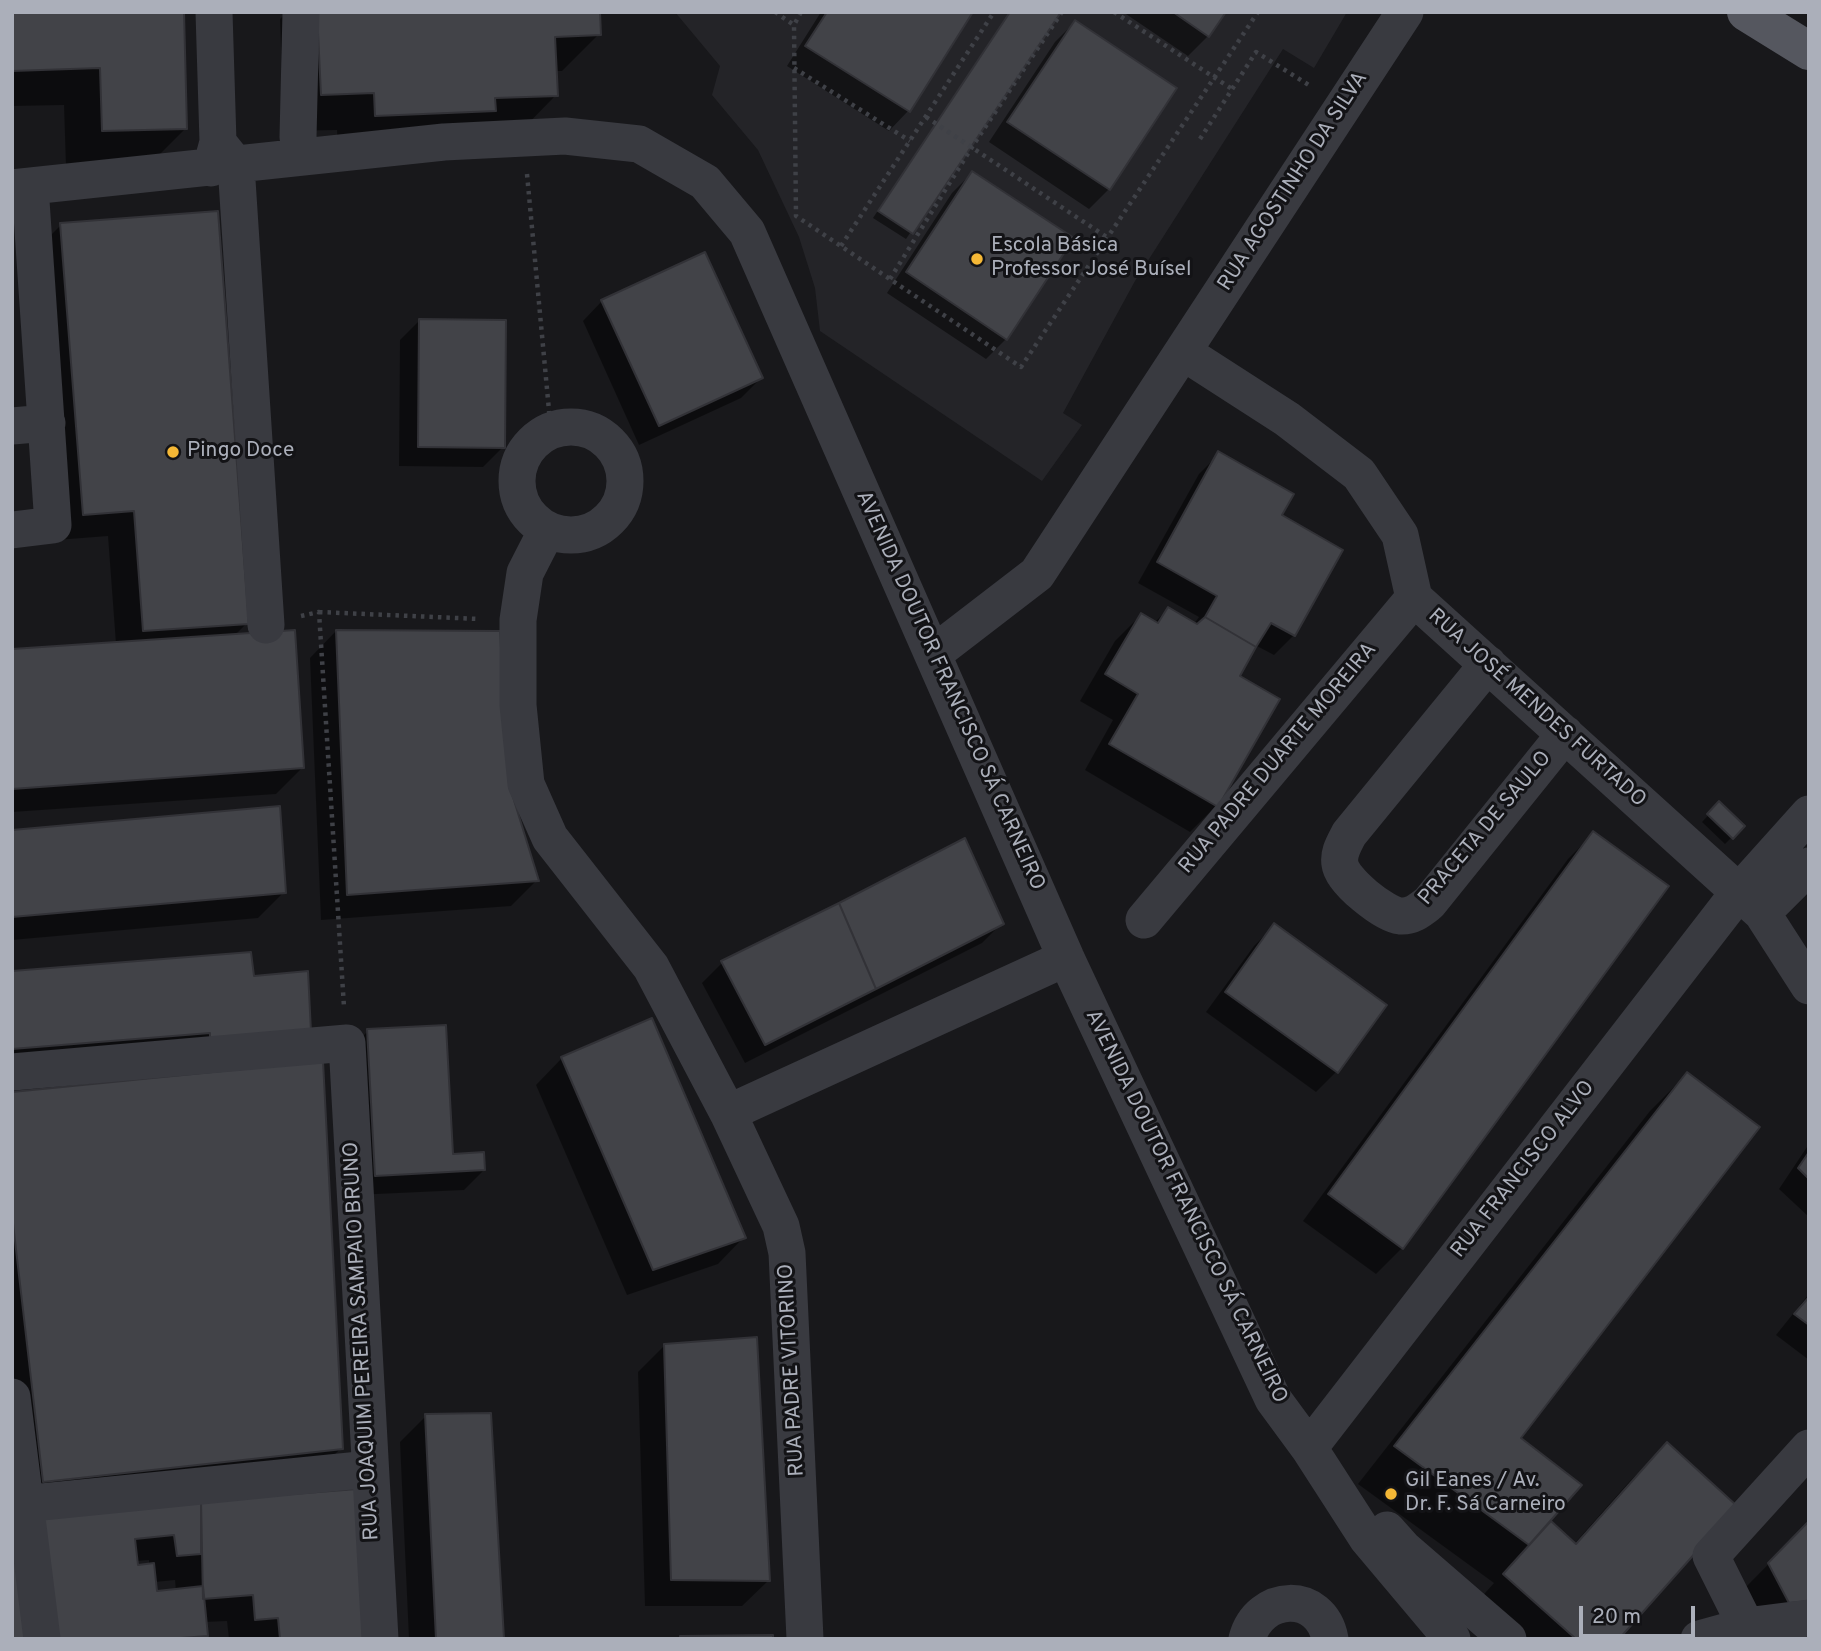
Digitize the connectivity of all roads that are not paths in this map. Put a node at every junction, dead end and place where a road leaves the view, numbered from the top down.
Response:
1 (214, 12) edge
2 (301, 12) edge
3 (1405, 12) edge
4 (1746, 12) edge
5 (1809, 51) edge
6 (298, 137) junction
7 (444, 142) junction
8 (221, 158) junction
9 (18, 180) edge
10 (1183, 352) junction
11 (29, 425) edge
12 (12, 530) edge
13 (547, 530) junction
14 (1413, 598) junction
15 (265, 625) road end
16 (933, 654) junction
17 (1488, 664) junction
18 (1565, 734) junction
19 (1809, 814) edge
20 (1809, 866) edge
21 (1750, 902) junction
22 (1144, 920) dead end
23 (1066, 958) junction
24 (1809, 986) edge
25 (12, 1072) edge
26 (729, 1113) junction
27 (12, 1397) edge
28 (1309, 1448) junction
29 (1809, 1448) edge
30 (370, 1469) junction
31 (19, 1505) edge
32 (1809, 1618) edge
33 (1746, 1626) junction
34 (42, 1639) edge
35 (380, 1639) edge
36 (806, 1639) edge
37 (1247, 1639) edge
38 (1330, 1639) edge
39 (1452, 1639) edge
40 (1508, 1639) edge
41 (1699, 1639) edge

1 - 8 street
2 - 6 street
3 - 10 street, RUA AGOSTINHO DA SILVA
4 - 5 main road
6 - 7 street, AVENIDA DOUTOR FRANCISCO SÁ CARNEIRO
6 - 8 street, AVENIDA DOUTOR FRANCISCO SÁ CARNEIRO
7 - 8 street, AVENIDA DOUTOR FRANCISCO SÁ CARNEIRO
7 - 16 street, AVENIDA DOUTOR FRANCISCO SÁ CARNEIRO
8 - 9 street, AVENIDA DOUTOR FRANCISCO SÁ CARNEIRO
8 - 15 street
9 - 11 street
10 - 14 street, RUA JOSÉ MENDES FURTADO
10 - 16 street, RUA AGOSTINHO DA SILVA
11 - 12 street
13 - 13 street
13 - 26 street, RUA PADRE VITORINO
14 - 17 street, RUA JOSÉ MENDES FURTADO
14 - 22 street, RUA PADRE DUARTE MOREIRA
16 - 23 street, AVENIDA DOUTOR FRANCISCO SÁ CARNEIRO
17 - 18 street, RUA JOSÉ MENDES FURTADO
17 - 18 street, PRACETA DE SAULO
18 - 21 street, RUA JOSÉ MENDES FURTADO
19 - 21 street
20 - 21 street, RUA FRANCISCO ALVO
21 - 24 street, RUA JOSÉ MENDES FURTADO
21 - 28 street, RUA FRANCISCO ALVO
23 - 26 street
23 - 28 street, AVENIDA DOUTOR FRANCISCO SÁ CARNEIRO
25 - 30 street, RUA JOAQUIM PEREIRA SAMPAIO BRUNO
26 - 36 street, RUA PADRE VITORINO
27 - 31 street
28 - 39 street, AVENIDA DOUTOR FRANCISCO SÁ CARNEIRO
28 - 40 street, AVENIDA DOUTOR FRANCISCO SÁ CARNEIRO
29 - 33 street
30 - 31 street
30 - 35 street, RUA JOAQUIM PEREIRA SAMPAIO BRUNO
31 - 34 street
32 - 33 street
33 - 41 street
37 - 38 street

